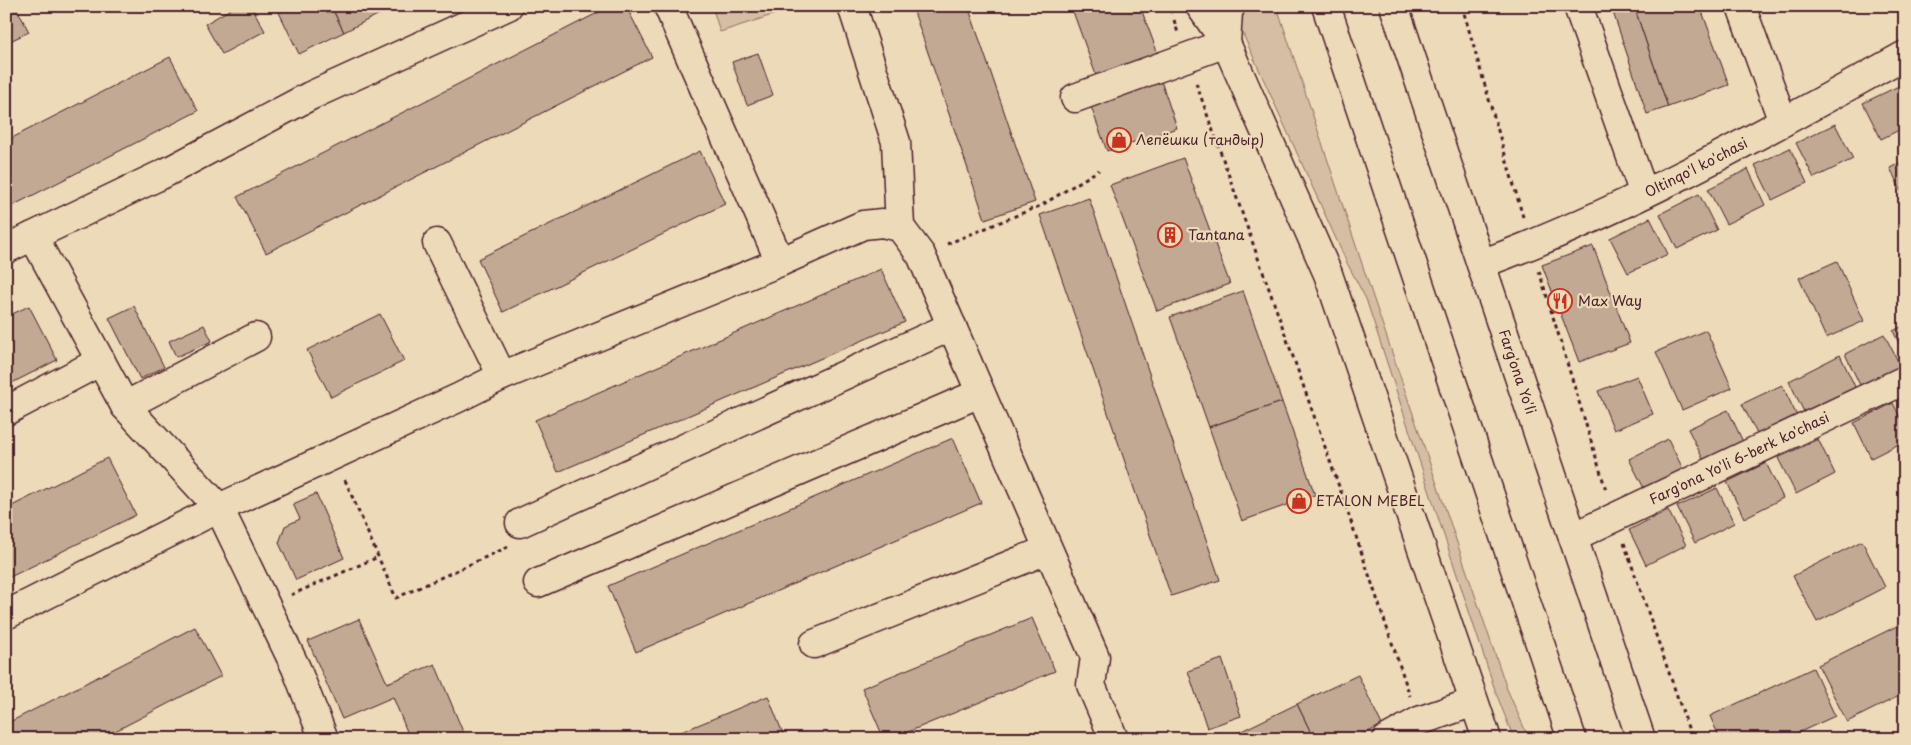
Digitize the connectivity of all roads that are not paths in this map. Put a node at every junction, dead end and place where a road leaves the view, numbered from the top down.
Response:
1 (508, 6) edge
2 (668, 6) edge
3 (852, 6) edge
4 (1200, 6) edge
5 (1231, 6) edge
6 (1326, 6) edge
7 (1394, 6) edge
8 (1578, 6) edge
9 (1741, 6) edge
10 (1226, 42) junction
11 (1905, 55) edge
12 (1075, 98) dead end
13 (1783, 122) junction
14 (1644, 194) junction
15 (900, 227) junction
16 (33, 236) junction
17 (437, 243) dead end
18 (6, 249) edge
19 (780, 262) junction
20 (1481, 264) junction
21 (952, 326) junction
22 (256, 337) dead end
23 (101, 361) junction
24 (502, 376) junction
25 (1905, 380) edge
26 (980, 392) junction
27 (125, 406) junction
28 (6, 411) edge
29 (219, 508) junction
30 (515, 535) road end
31 (1573, 538) junction
32 (1047, 550) junction
33 (538, 583) dead end
34 (6, 615) edge
35 (814, 644) dead end
36 (1474, 702) junction
37 (324, 739) edge
38 (1114, 739) edge
39 (1387, 739) edge
40 (1487, 739) edge
41 (1572, 739) edge
42 (1641, 739) edge

1 - 16 main road
2 - 19 main road
3 - 15 main road
4 - 10 main road
5 - 10 main road
6 - 41 main road
7 - 20 main road, Farg'ona Yo'li
8 - 14 main road
9 - 13 main road
10 - 12 main road
10 - 36 main road
11 - 13 main road, Oltinqo'l ko'chasi
13 - 14 main road, Oltinqo'l ko'chasi
14 - 20 main road, Oltinqo'l ko'chasi
15 - 19 main road
15 - 21 main road
16 - 18 main road
16 - 23 main road
17 - 24 main road
19 - 24 main road
20 - 31 main road, Farg'ona Yo'li
21 - 26 main road
21 - 30 main road
22 - 27 main road
23 - 27 main road
23 - 28 main road
24 - 29 main road
25 - 31 main road, Farg'ona Yo'li 6-berk ko'chasi
26 - 32 main road
26 - 33 main road
27 - 29 main road
29 - 34 main road
29 - 37 main road
31 - 42 main road, Farg'ona Yo'li
32 - 35 main road
32 - 38 main road
36 - 39 main road
36 - 40 main road

